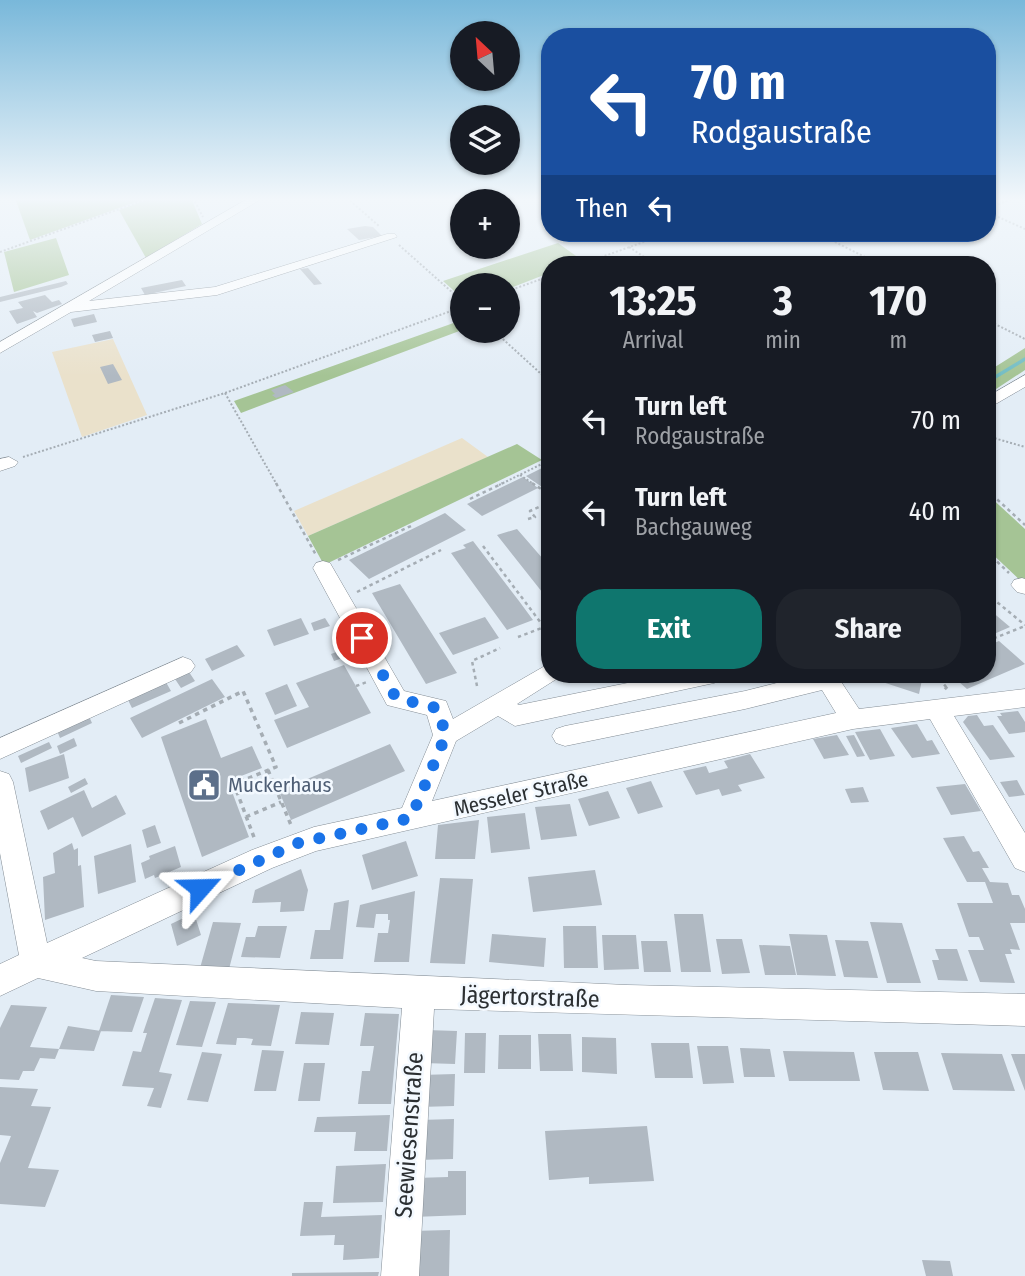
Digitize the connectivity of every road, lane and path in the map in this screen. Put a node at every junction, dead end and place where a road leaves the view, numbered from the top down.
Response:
1 (152, 258) edge
2 (324, 258) edge
3 (414, 258) edge
4 (541, 279) edge
5 (520, 287) edge
6 (450, 290) edge
7 (67, 307) junction
8 (450, 311) edge
9 (996, 324) edge
10 (1025, 339) edge
11 (507, 343) edge
12 (0, 348) edge
13 (541, 374) edge
14 (1025, 380) edge
15 (225, 393) junction
16 (996, 398) edge
17 (996, 439) edge
18 (1025, 447) edge
19 (5, 463) edge
20 (541, 464) edge
21 (520, 475) junction
22 (541, 489) edge
23 (996, 498) edge
24 (470, 499) dead end
25 (541, 506) edge
26 (528, 519) dead end
27 (1025, 525) edge
28 (411, 526) dead end
29 (483, 546) dead end
30 (441, 550) dead end
31 (996, 560) edge
32 (323, 568) junction
33 (1023, 586) edge
34 (341, 600) junction
35 (996, 600) edge
36 (541, 623) edge
37 (1025, 625) edge
38 (541, 628) edge
39 (518, 637) dead end
40 (996, 637) edge
41 (500, 648) dead end
42 (183, 666) dead end
43 (541, 680) edge
44 (671, 683) edge
45 (805, 683) edge
46 (830, 683) edge
47 (477, 686) dead end
48 (1025, 698) edge
49 (499, 703) junction
50 (937, 709) junction
51 (853, 719) junction
52 (178, 723) dead end
53 (446, 735) junction
54 (565, 736) dead end
55 (0, 748) edge
56 (268, 770) junction
57 (0, 782) edge
58 (281, 802) junction
59 (246, 817) junction
60 (411, 818) junction
61 (298, 843) junction
62 (262, 859) junction
63 (1025, 859) edge
64 (36, 963) junction
65 (1, 985) edge
66 (419, 993) junction
67 (1025, 1010) edge
68 (400, 1276) edge

1 - 7 street
2 - 7 street
3 - 6 path
4 - 5 path
7 - 12 street
8 - 15 path
9 - 10 path
11 - 13 path
14 - 16 street
15 - 19 path
15 - 32 path
17 - 18 path
20 - 21 path
21 - 22 path
21 - 24 path
23 - 27 path
25 - 26 path
28 - 32 path
29 - 36 path
30 - 34 path
31 - 33 path
32 - 34 street
34 - 53 street
35 - 37 path
37 - 40 path
38 - 39 path
41 - 47 path
42 - 55 street
43 - 49 street
44 - 49 street
45 - 54 street
46 - 51 street
48 - 50 street, Messeler Straße
49 - 53 street
50 - 51 street, Messeler Straße
50 - 63 street
51 - 60 street, Messeler Straße
52 - 56 path
53 - 60 street
56 - 58 path
56 - 59 path
57 - 64 street
58 - 59 path
58 - 61 path
59 - 62 path
60 - 61 street, Messeler Straße
61 - 62 street, Messeler Straße
62 - 64 street, Messeler Straße
64 - 65 street, Messeler Straße
64 - 66 street, Jägertorstraße
66 - 67 street, Jägertorstraße
66 - 68 street, Seewiesenstraße

